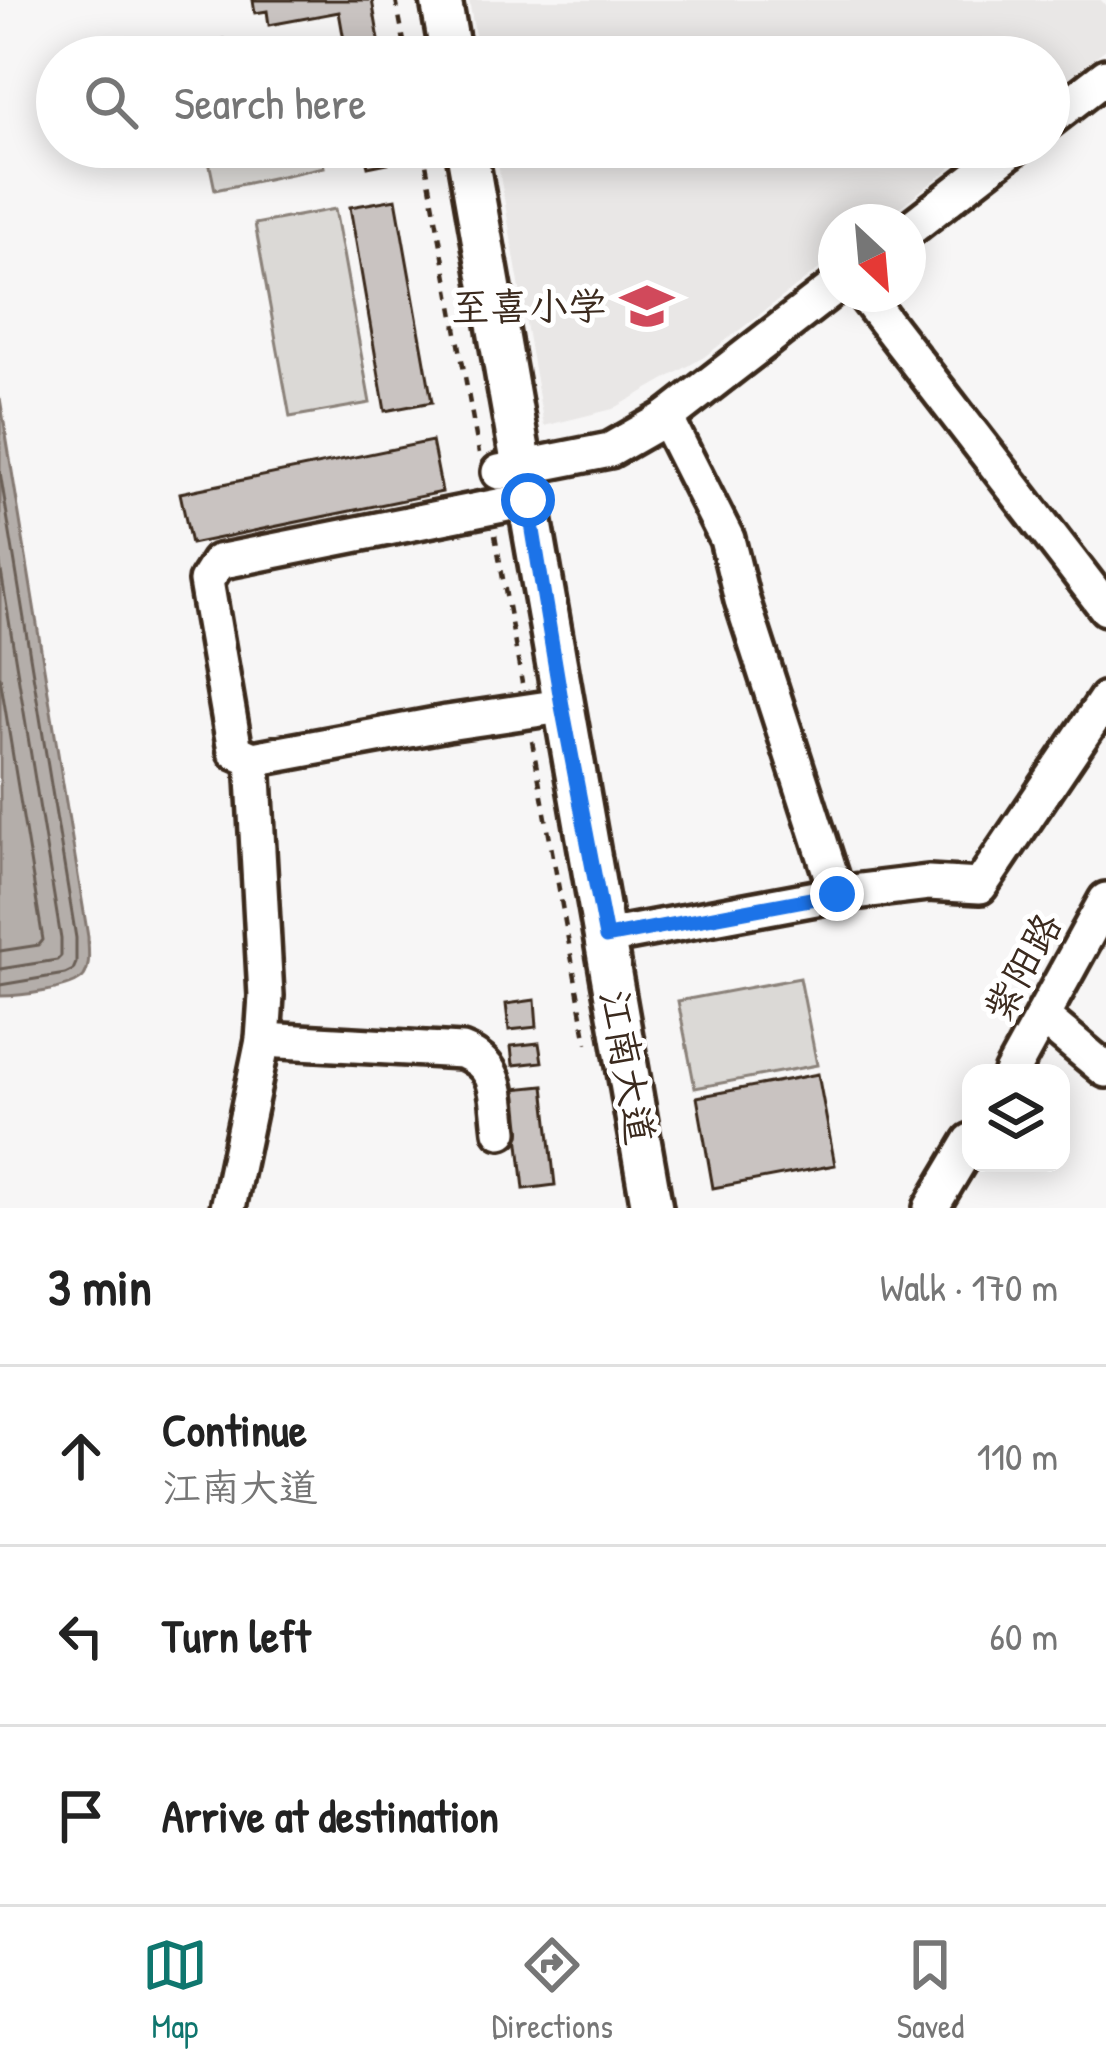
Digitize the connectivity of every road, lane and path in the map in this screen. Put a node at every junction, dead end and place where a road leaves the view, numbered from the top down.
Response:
1 (397, 0) edge
2 (421, 0) edge
3 (441, 0) edge
4 (403, 36) edge
5 (427, 36) edge
6 (447, 36) edge
7 (1106, 76) edge
8 (1070, 104) edge
9 (428, 168) edge
10 (449, 168) edge
11 (469, 168) edge
12 (988, 168) edge
13 (926, 216) edge
14 (818, 300) edge
15 (878, 312) edge
16 (666, 418) junction
17 (509, 491) junction
18 (1106, 608) edge
19 (1106, 699) edge
20 (545, 709) junction
21 (253, 759) junction
22 (837, 894) junction
23 (1106, 900) edge
24 (606, 937) junction
25 (1044, 1018) junction
26 (263, 1040) junction
27 (589, 1050) dead end
28 (1016, 1064) edge
29 (1106, 1070) edge
30 (501, 1131) dead end
31 (962, 1156) edge
32 (227, 1208) edge
33 (629, 1208) edge
34 (652, 1208) edge
35 (931, 1208) edge

1 - 4 path
2 - 5 main road
3 - 6 main road
7 - 8 street
9 - 17 path
10 - 17 main road, 江南大道
11 - 17 main road, 江南大道
12 - 13 street
14 - 16 street
15 - 18 street
16 - 17 street
16 - 22 street
17 - 20 main road, 江南大道
17 - 20 path
17 - 21 street
19 - 22 street
20 - 21 street
20 - 24 main road, 江南大道
20 - 27 path
20 - 33 main road, 江南大道
21 - 26 street
22 - 24 street
23 - 25 street, 紫阳路
24 - 34 main road, 江南大道
25 - 28 street, 紫阳路
25 - 29 street
26 - 30 street
26 - 32 street
31 - 35 street

